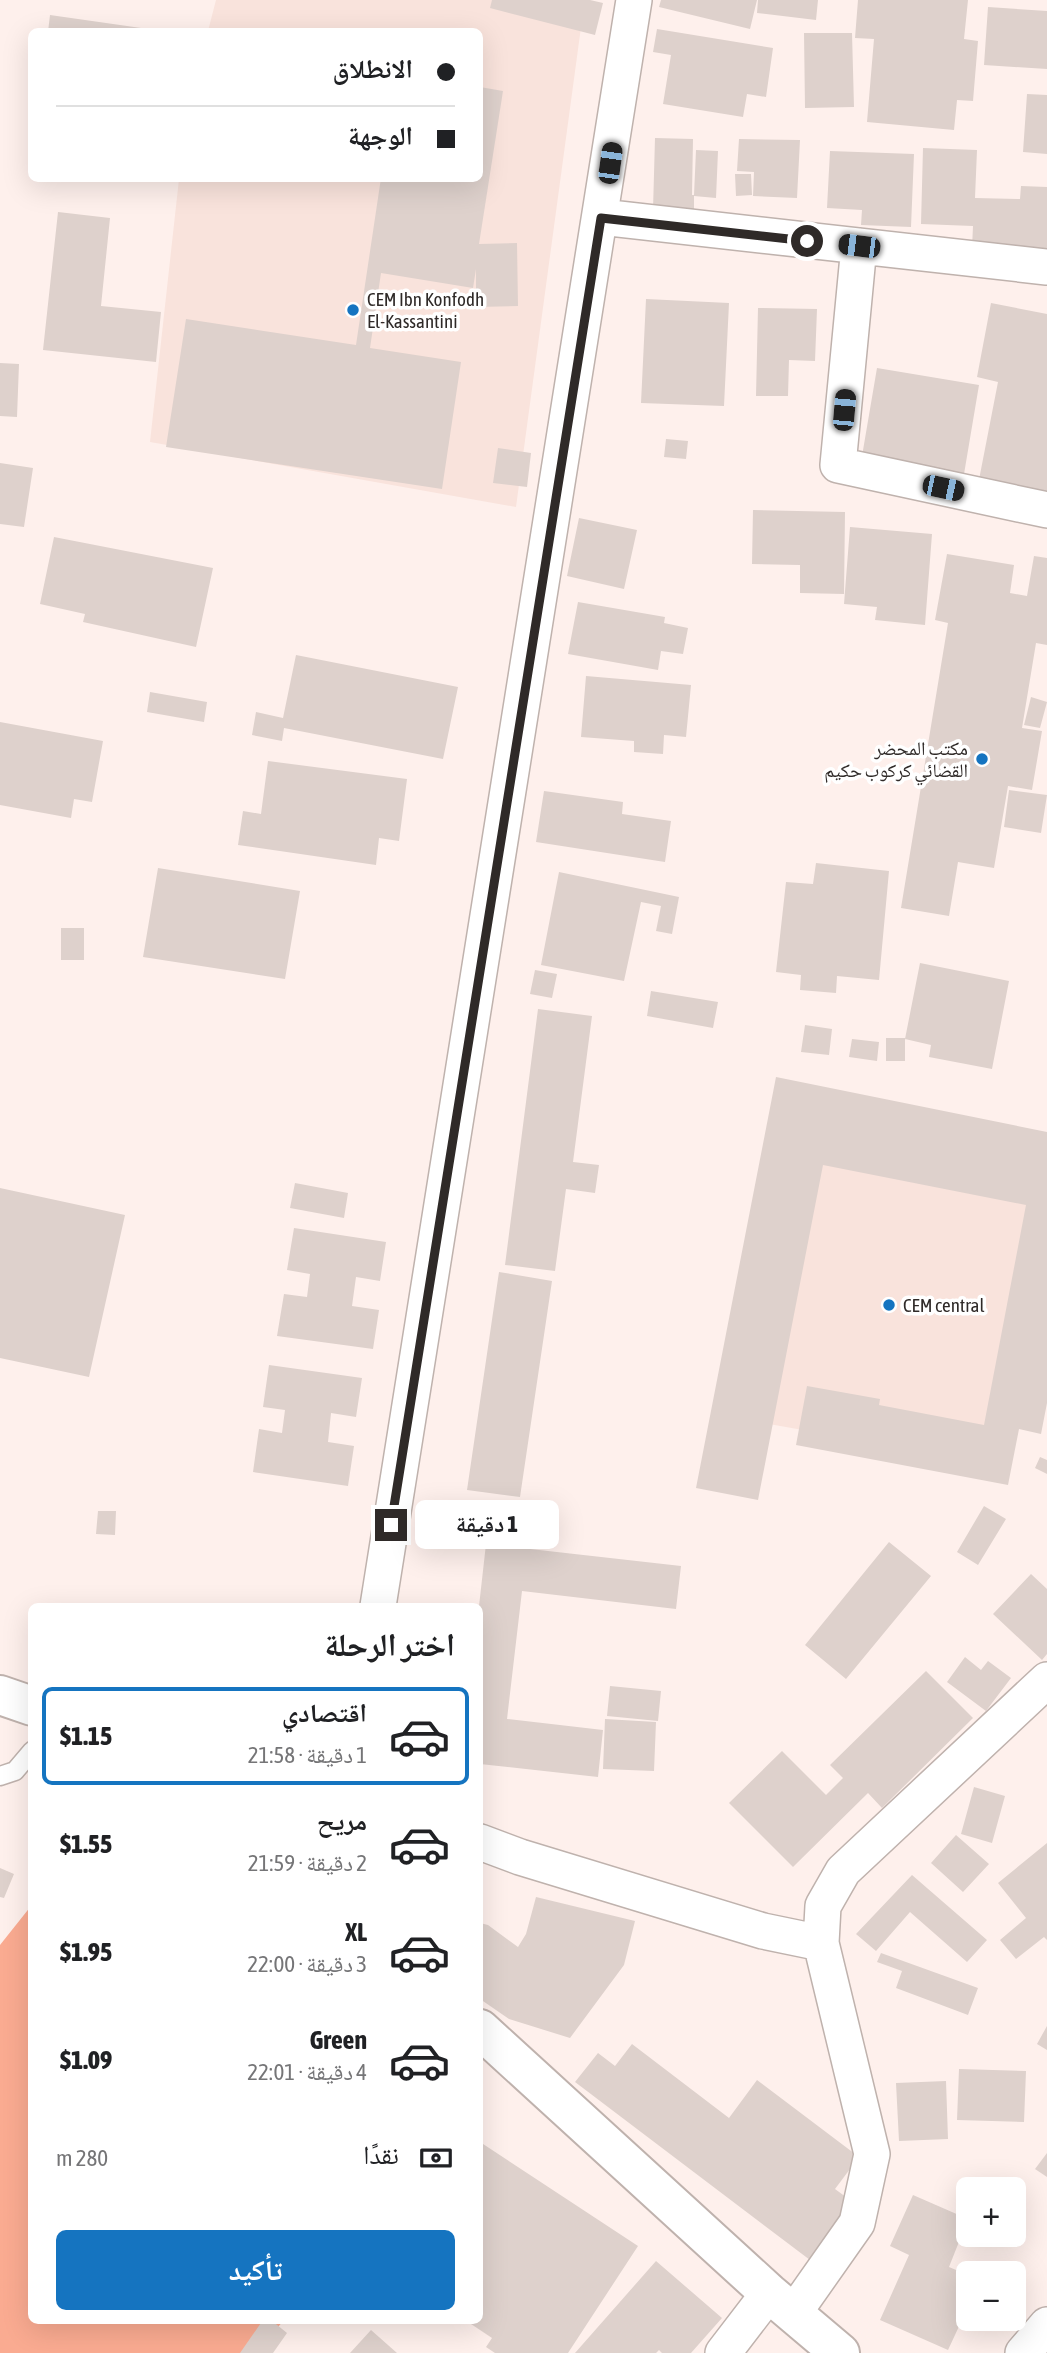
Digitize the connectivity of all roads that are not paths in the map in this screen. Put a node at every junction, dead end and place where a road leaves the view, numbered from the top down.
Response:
1 (634, 0) edge
2 (601, 218) junction
3 (859, 246) junction
4 (1047, 267) edge
5 (1047, 510) edge
6 (378, 1603) edge
7 (1047, 1680) edge
8 (0, 1695) edge
9 (28, 1705) edge
10 (28, 1756) edge
11 (0, 1776) edge
12 (483, 1843) edge
13 (821, 1942) junction
14 (483, 2032) edge
15 (781, 2303) junction
16 (1047, 2325) edge
17 (723, 2353) edge
18 (840, 2353) edge
19 (1023, 2353) edge

1 - 2 street
2 - 3 street
2 - 6 street
3 - 4 street
3 - 5 street
7 - 13 street
8 - 9 main road
10 - 11 lane
12 - 13 street
13 - 15 street
14 - 15 main road
15 - 17 street
15 - 18 main road
16 - 19 street

